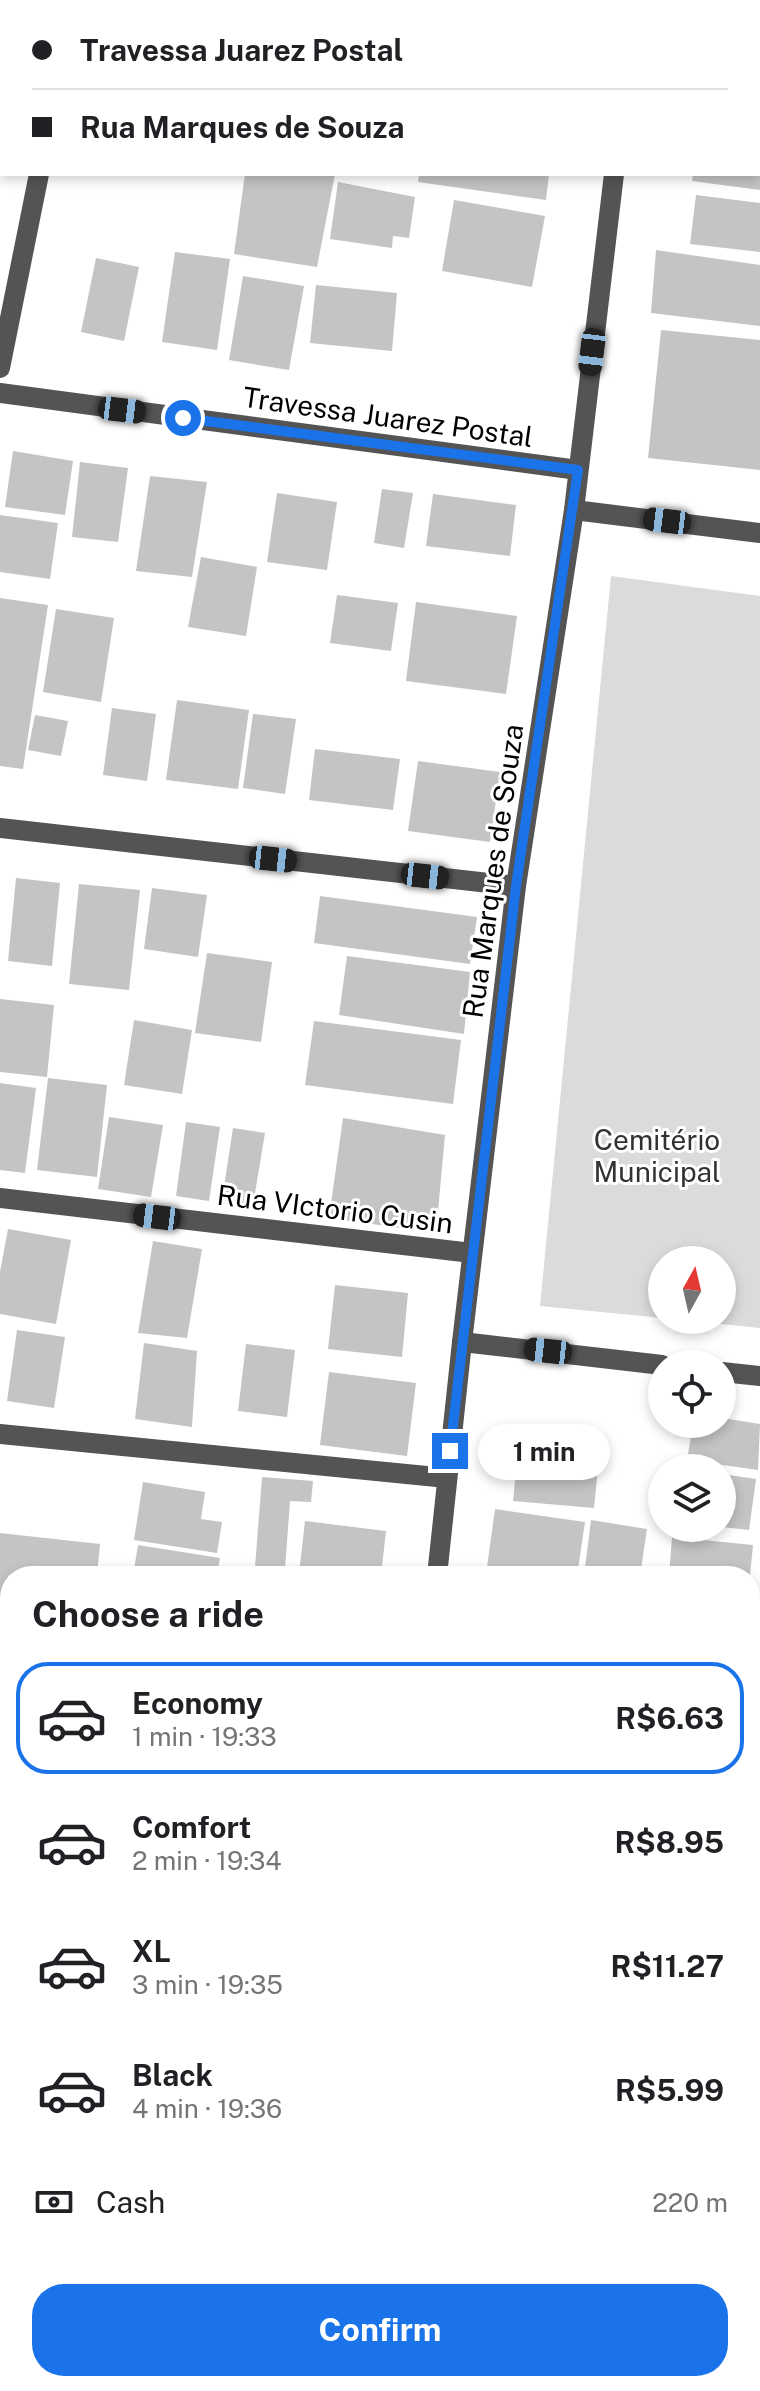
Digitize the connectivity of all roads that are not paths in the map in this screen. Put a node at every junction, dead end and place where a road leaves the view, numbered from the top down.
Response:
1 (39, 176) edge
2 (614, 176) edge
3 (0, 368) edge
4 (0, 393) edge
5 (578, 470) junction
6 (574, 510) junction
7 (760, 533) edge
8 (0, 828) edge
9 (516, 886) junction
10 (0, 1198) edge
11 (472, 1253) junction
12 (462, 1342) junction
13 (648, 1363) edge
14 (736, 1373) edge
15 (760, 1376) edge
16 (0, 1434) edge
17 (447, 1478) junction
18 (438, 1566) edge

1 - 3 street
2 - 5 street, Rua Marques de Souza
4 - 5 street, Travessa Juarez Postal
5 - 6 street, Rua Marques de Souza
6 - 7 street
6 - 9 street, Rua Marques de Souza
8 - 9 street
9 - 11 street, Rua Marques de Souza
10 - 11 street, Rua VIctorio Cusin
11 - 12 street, Rua Marques de Souza
12 - 13 street
12 - 17 street, Rua Marques de Souza
14 - 15 street
16 - 17 street
17 - 18 street, Rua Marques de Souza

